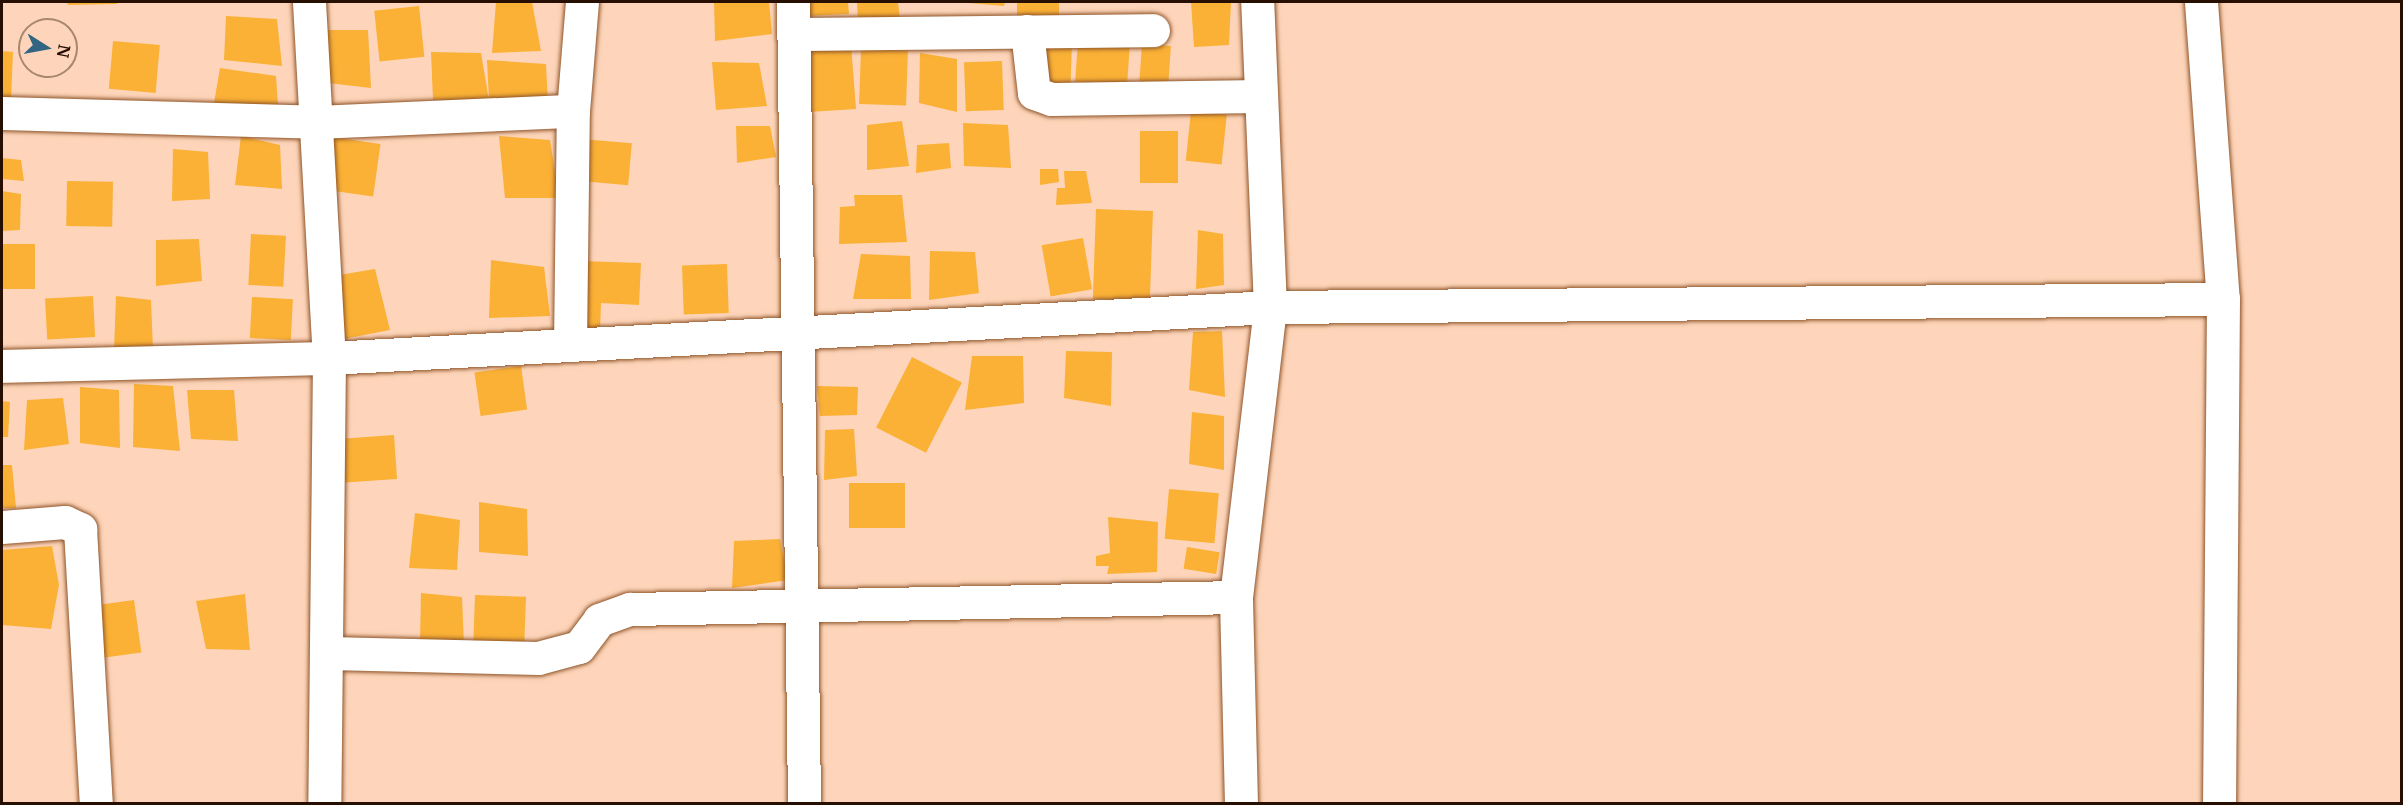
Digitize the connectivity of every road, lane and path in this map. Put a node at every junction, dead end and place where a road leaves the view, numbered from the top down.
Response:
1 (309, 2) edge
2 (582, 2) edge
3 (793, 2) edge
4 (1257, 2) edge
5 (2201, 2) edge
6 (1153, 30) dead end
7 (1027, 32) junction
8 (795, 34) junction
9 (1261, 96) junction
10 (573, 111) junction
11 (2, 113) edge
12 (316, 122) junction
13 (2223, 299) junction
14 (1270, 307) junction
15 (794, 332) junction
16 (570, 345) junction
17 (329, 358) junction
18 (2, 366) edge
19 (2, 527) edge
20 (1236, 597) junction
21 (800, 602) junction
22 (329, 653) junction
23 (96, 804) edge
24 (324, 804) edge
25 (804, 804) edge
26 (1241, 804) edge
27 (2220, 804) edge

1 - 12 street
2 - 10 street
3 - 8 street
4 - 9 street
5 - 13 street
6 - 7 street
7 - 8 street
7 - 9 street
8 - 15 street
9 - 14 street
10 - 12 street
10 - 16 street
11 - 12 street
12 - 17 street
13 - 14 street
13 - 27 street
14 - 15 street
14 - 20 street
15 - 16 street
15 - 21 street
16 - 17 street
17 - 18 street
17 - 22 street
19 - 23 street
20 - 21 street
20 - 26 street
21 - 22 street
21 - 25 street
22 - 24 street

